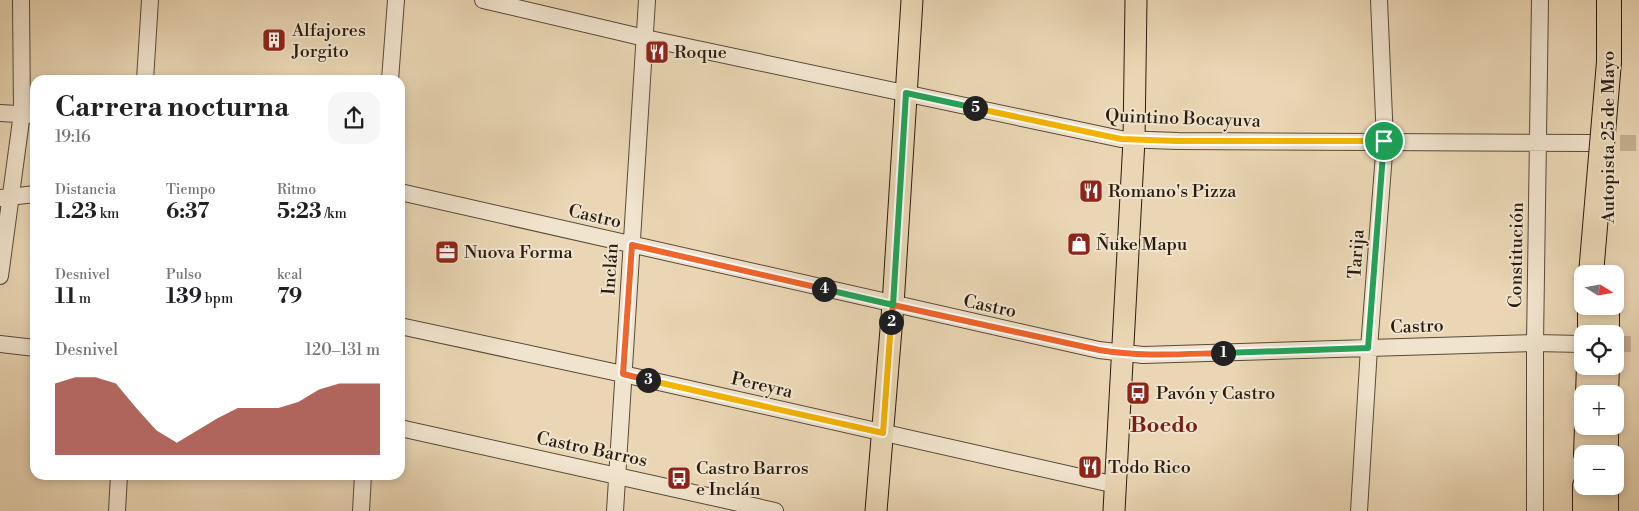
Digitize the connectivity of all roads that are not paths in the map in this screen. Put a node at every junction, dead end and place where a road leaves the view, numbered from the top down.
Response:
1 (21, 0) edge
2 (150, 0) edge
3 (396, 0) edge
4 (483, 0) edge
5 (647, 0) edge
6 (912, 0) edge
7 (1136, 0) edge
8 (1379, 0) edge
9 (1540, 0) edge
10 (1609, 0) edge
11 (645, 38) junction
12 (1608, 62) junction
13 (145, 75) edge
14 (390, 75) edge
15 (906, 93) junction
16 (0, 113) edge
17 (29, 114) edge
18 (1134, 140) junction
19 (1384, 141) junction
20 (1538, 142) junction
21 (1596, 143) tunnel mouth
22 (405, 193) edge
23 (30, 195) edge
24 (5, 198) edge
25 (632, 245) junction
26 (1592, 265) edge
27 (1607, 265) edge
28 (0, 276) edge
29 (893, 305) junction
30 (405, 327) edge
31 (1535, 343) junction
32 (0, 344) edge
33 (1574, 344) edge
34 (30, 347) edge
35 (1368, 348) junction
36 (1122, 354) junction
37 (623, 374) junction
38 (405, 429) edge
39 (883, 433) junction
40 (617, 475) junction
41 (119, 480) edge
42 (362, 480) edge
43 (1116, 485) junction
44 (1585, 495) edge
45 (1606, 495) edge
46 (117, 511) edge
47 (361, 511) edge
48 (615, 511) edge
49 (775, 511) edge
50 (876, 511) edge
51 (1114, 511) edge
52 (1359, 511) edge
53 (1536, 511) edge
54 (1585, 511) edge
55 (1606, 511) edge

1 - 17 street
2 - 13 street
3 - 14 street
4 - 11 street, Quintino Bocayuva
5 - 11 street, Inclán
6 - 15 main road
7 - 18 main road
8 - 19 street, Tarija
9 - 20 street, Constitución
10 - 12 highway, Autopista 25 de Mayo
11 - 15 street, Quintino Bocayuva
11 - 25 street, Inclán
12 - 26 highway, bridge
12 - 27 highway, Autopista 25 de Mayo, bridge
15 - 18 street, Quintino Bocayuva
15 - 29 main road
16 - 17 street
17 - 24 street
18 - 19 street, Quintino Bocayuva
18 - 36 main road
19 - 20 street, Quintino Bocayuva
19 - 35 street, Tarija
20 - 21 street, Quintino Bocayuva
20 - 31 street, Constitución
22 - 25 street, Castro
23 - 24 street
24 - 28 street
25 - 29 street, Castro
25 - 37 street, Inclán
29 - 36 street, Castro
29 - 39 main road
30 - 37 street, Pereyra
31 - 33 street, Castro
31 - 35 street, Castro
31 - 53 street, Constitución
32 - 34 street
35 - 36 street, Castro
35 - 52 street, Tarija
36 - 43 main road
37 - 39 street, Pereyra
37 - 40 street, Inclán
38 - 40 street, Castro Barros
39 - 43 street, Pereyra
39 - 50 main road
40 - 48 street, Inclán
40 - 49 street, Castro Barros
41 - 46 street
42 - 47 street
43 - 51 main road
44 - 54 highway
45 - 55 highway

